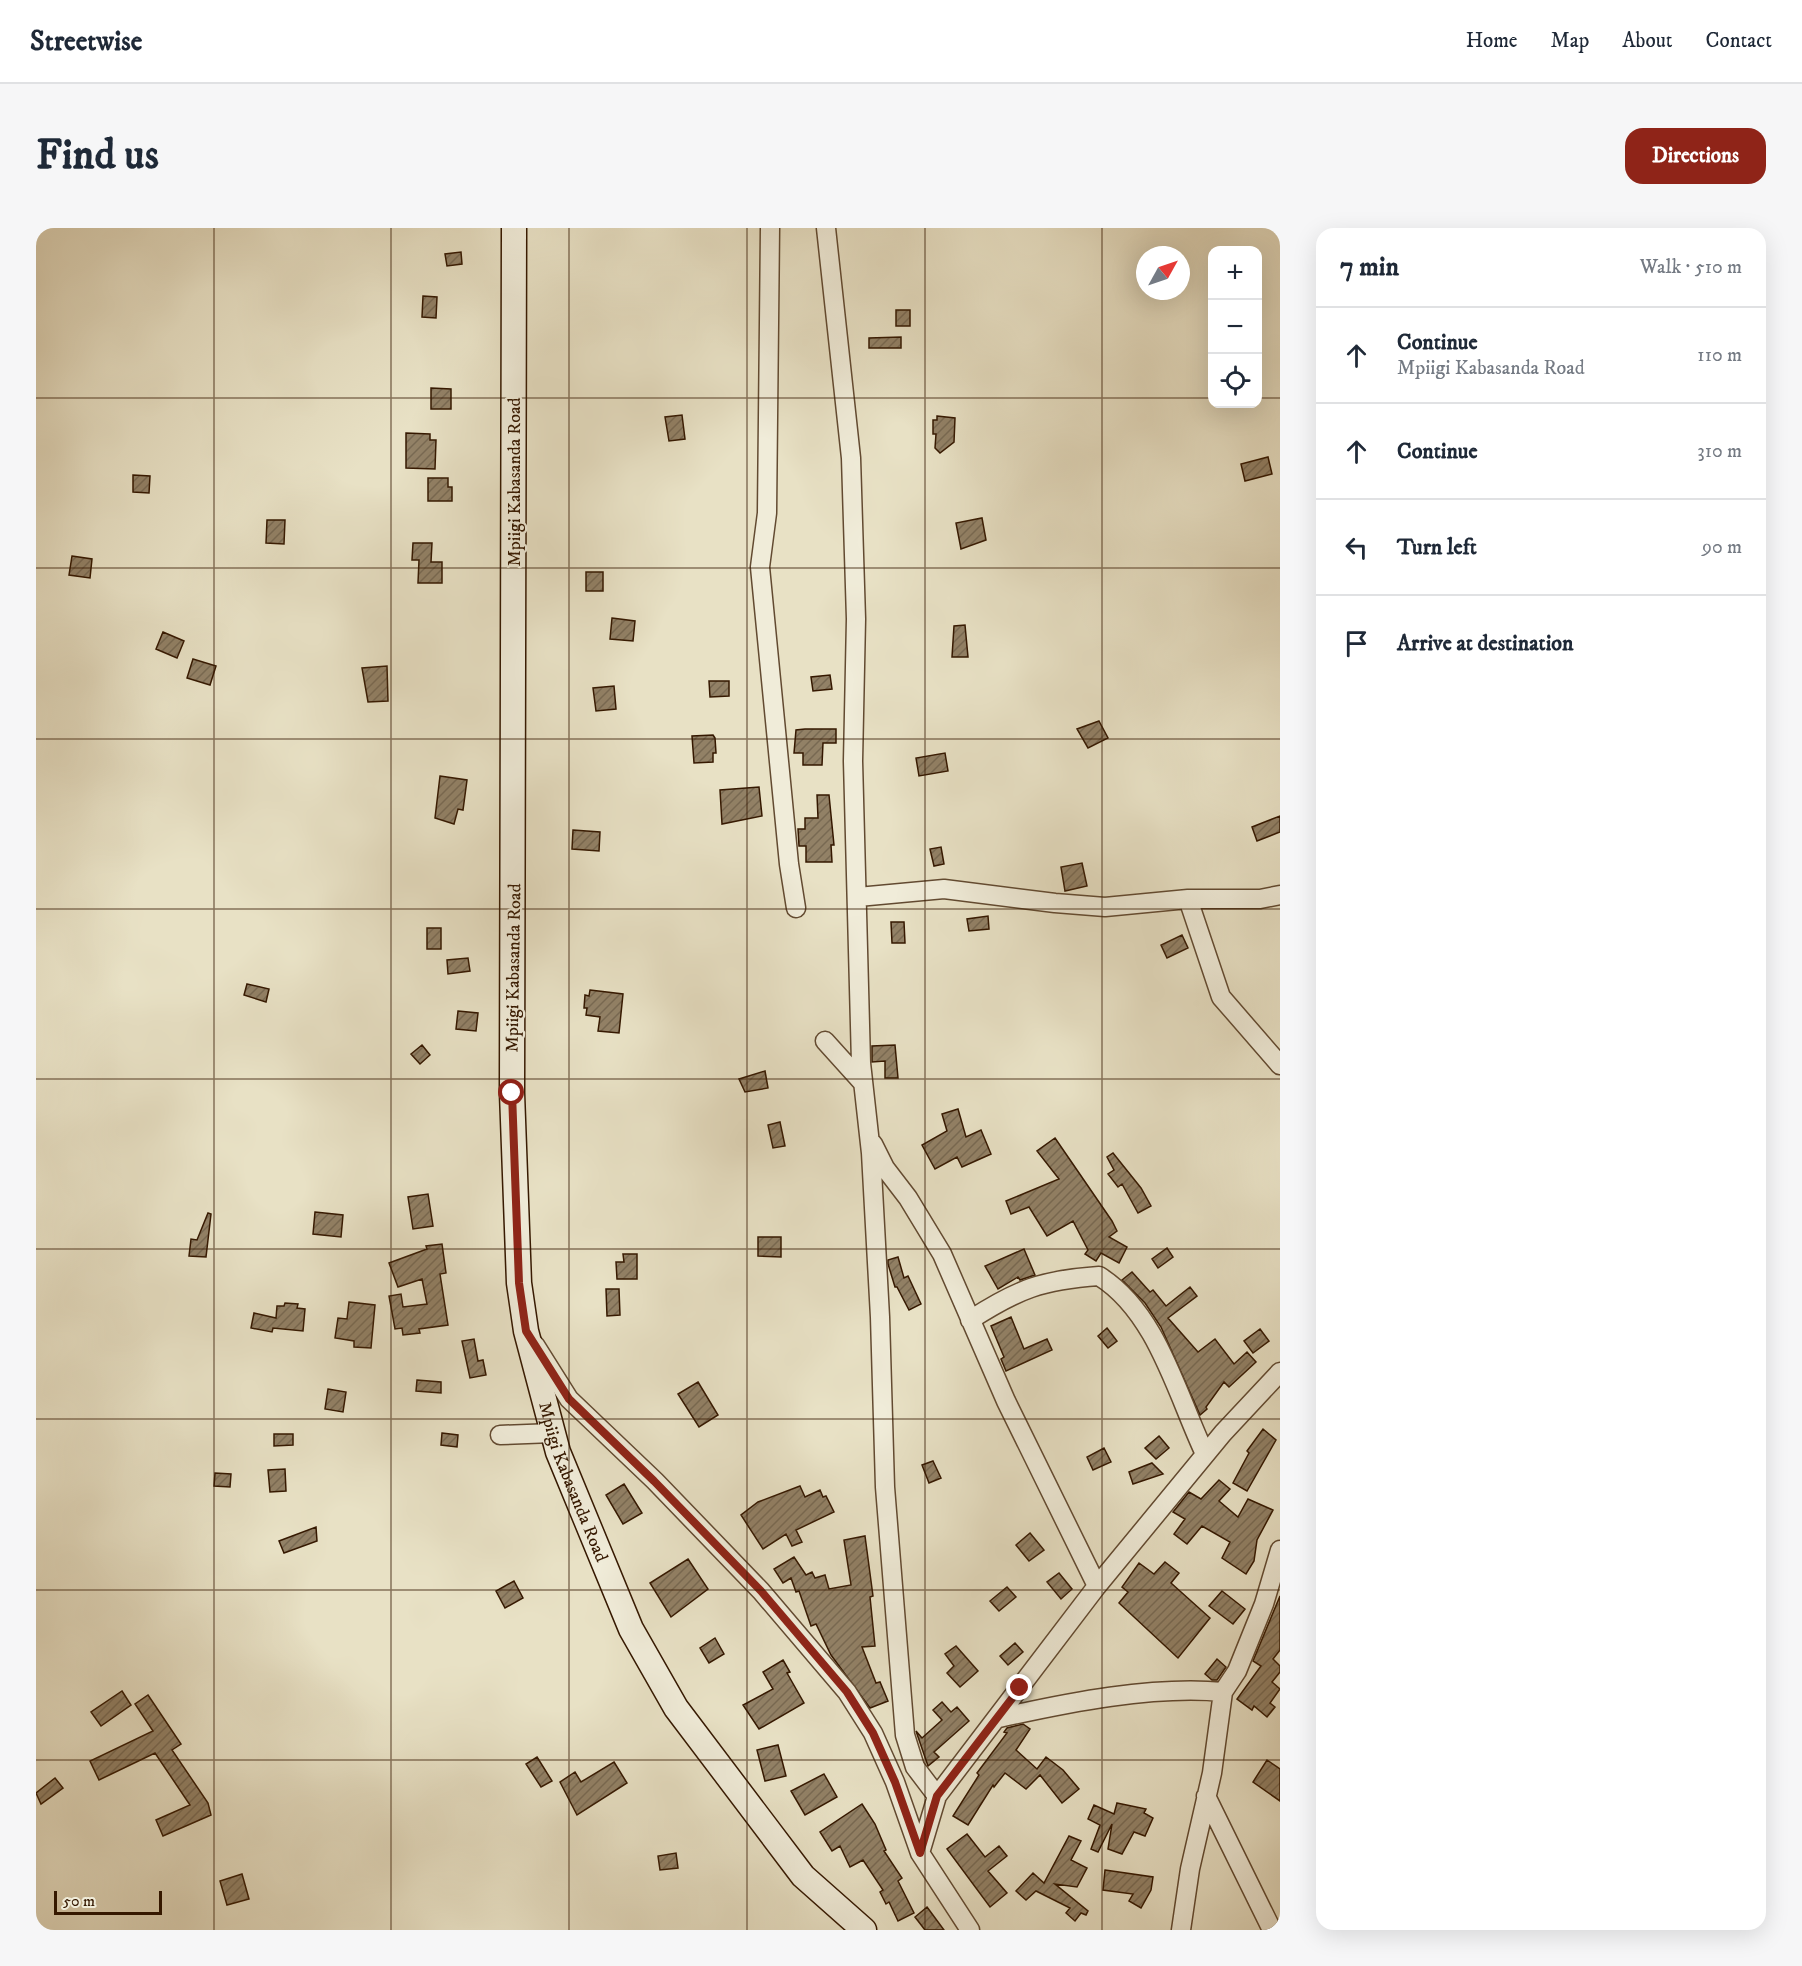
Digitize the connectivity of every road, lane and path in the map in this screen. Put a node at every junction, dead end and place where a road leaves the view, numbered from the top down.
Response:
1 (514, 228) edge
2 (770, 228) edge
3 (826, 228) edge
4 (1280, 895) edge
5 (858, 897) junction
6 (1188, 899) junction
7 (796, 908) dead end
8 (825, 1041) dead end
9 (1280, 1065) edge
10 (862, 1083) junction
11 (869, 1137) junction
12 (970, 1320) junction
13 (526, 1331) junction
14 (1280, 1372) edge
15 (553, 1433) junction
16 (501, 1436) dead end
17 (1205, 1454) junction
18 (1280, 1550) edge
19 (1276, 1578) edge
20 (1097, 1586) junction
21 (1223, 1692) junction
22 (999, 1718) junction
23 (937, 1796) junction
24 (1206, 1796) junction
25 (920, 1853) junction
26 (864, 1930) edge
27 (970, 1930) edge
28 (1181, 1930) edge
29 (1272, 1930) edge

1 - 13 main road, Mpiigi Kabasanda Road
2 - 7 street
3 - 5 street
4 - 6 street
5 - 6 street
5 - 10 street
6 - 9 street
8 - 10 street
10 - 11 street
11 - 12 street
11 - 23 street
12 - 17 street
12 - 20 street
13 - 15 main road, Mpiigi Kabasanda Road
13 - 25 street
14 - 17 street
15 - 16 street
15 - 26 main road, Mpiigi Kabasanda Road
17 - 20 street
18 - 19 street
19 - 21 street
20 - 22 street
21 - 22 street
21 - 24 street
22 - 23 street
23 - 25 street
24 - 28 street
24 - 29 street
25 - 27 street

